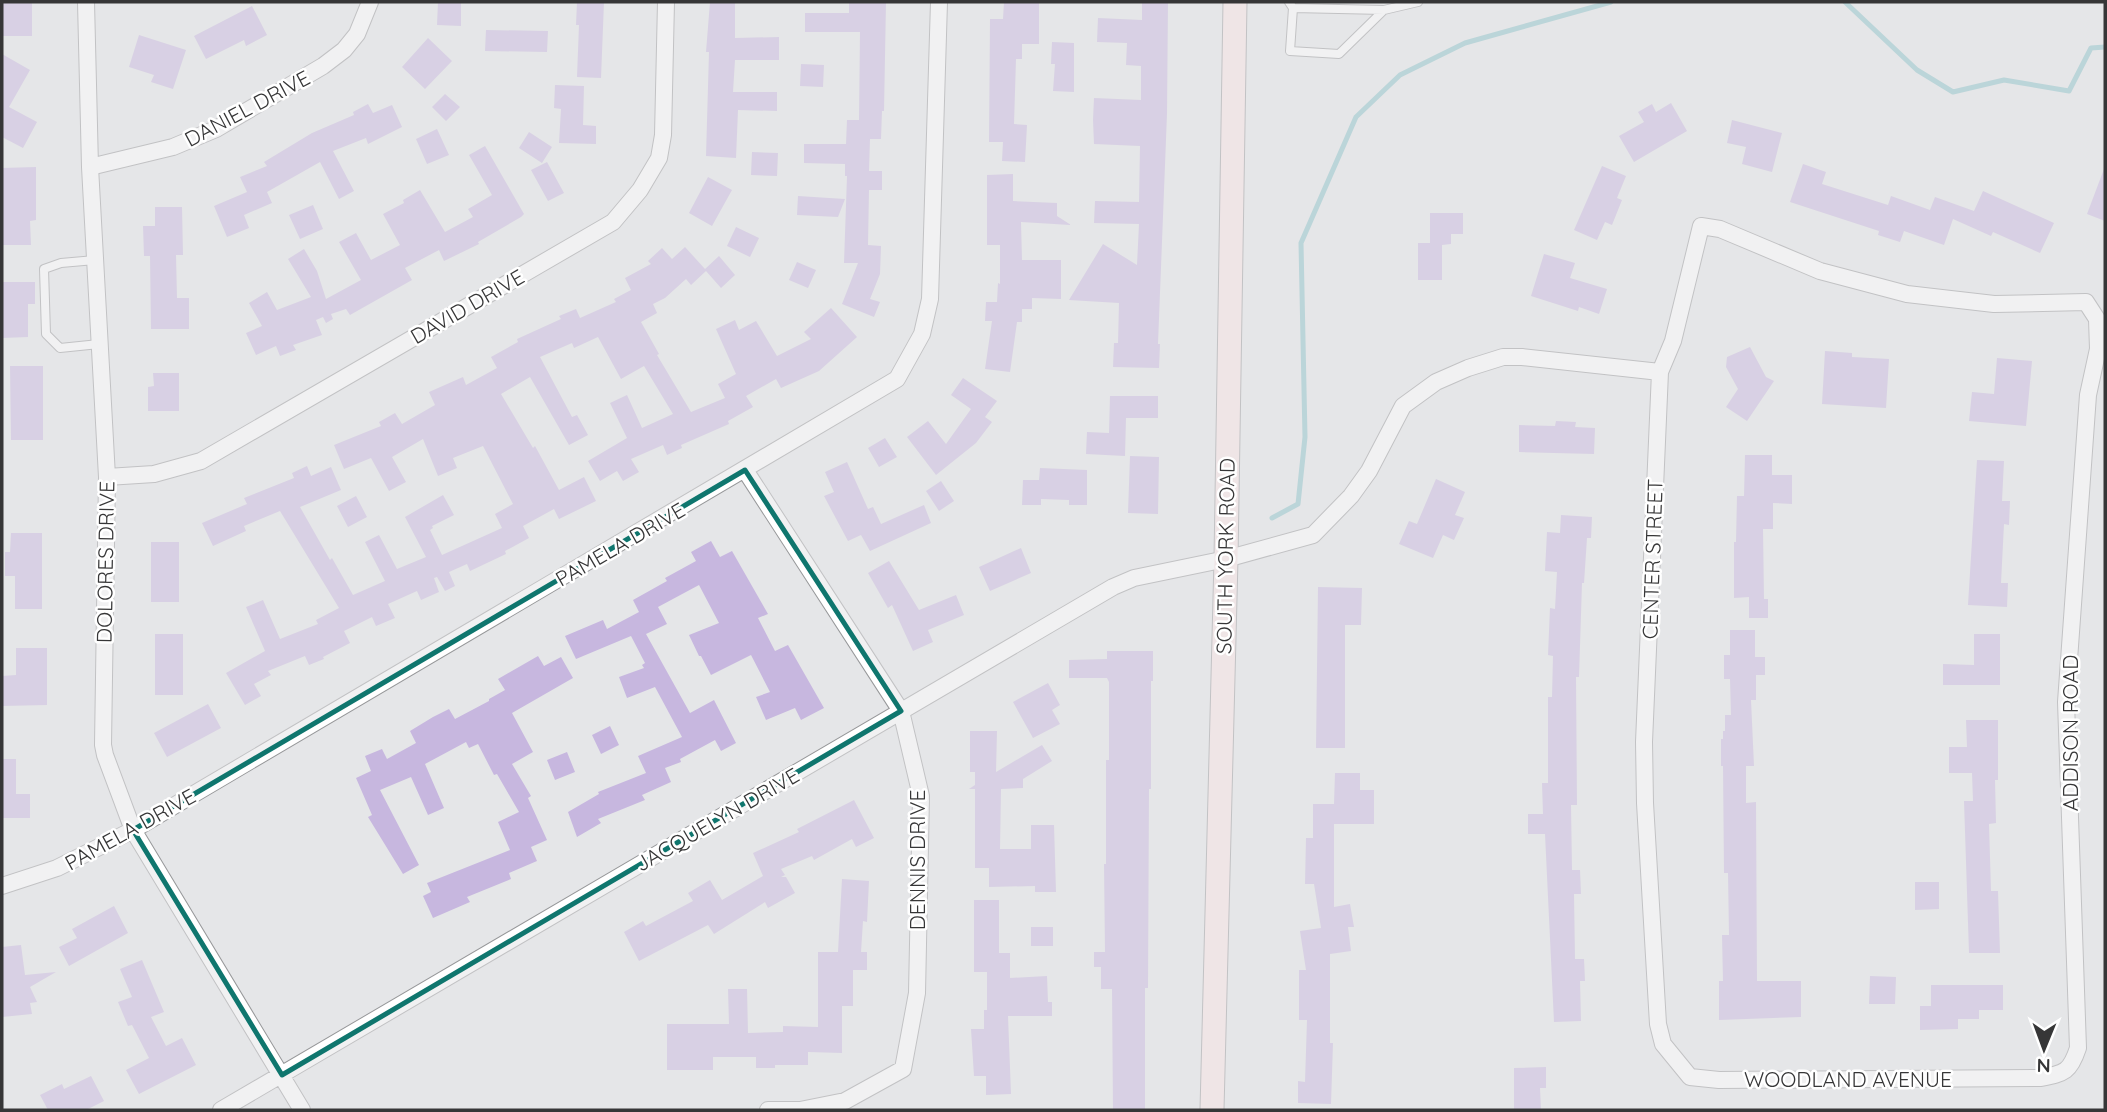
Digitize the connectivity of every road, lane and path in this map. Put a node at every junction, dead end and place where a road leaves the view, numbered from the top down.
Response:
1 (86, 2) edge
2 (370, 2) edge
3 (666, 2) edge
4 (939, 2) edge
5 (1235, 2) edge
6 (1418, 2) edge
7 (1291, 5) edge
8 (1384, 10) junction
9 (90, 167) junction
10 (95, 260) junction
11 (1820, 271) joint
12 (99, 344) junction
13 (1660, 372) junction
14 (746, 470) junction
15 (107, 477) junction
16 (1226, 559) junction
17 (901, 711) junction
18 (133, 830) junction
19 (2, 886) edge
20 (1658, 1024) joint
21 (2068, 1069) joint
22 (282, 1075) junction
23 (221, 1110) edge
24 (302, 1110) edge
25 (768, 1110) edge
26 (1213, 1110) edge

1 - 9 street, DOLORES DRIVE
2 - 9 street, DANIEL DRIVE
3 - 15 street, DAVID DRIVE
4 - 14 street, PAMELA DRIVE
5 - 16 main road, SOUTH YORK ROAD
6 - 8 lane
7 - 8 lane
7 - 8 lane
9 - 10 street, DOLORES DRIVE
10 - 12 street, DOLORES DRIVE
10 - 12 lane
11 - 13 street, CENTER STREET
11 - 21 street, ADDISON ROAD
12 - 15 street, DOLORES DRIVE
13 - 16 street, JACQUELYN DRIVE
13 - 20 street, CENTER STREET
14 - 17 street, DENNIS DRIVE
14 - 18 street, PAMELA DRIVE
15 - 18 street, DOLORES DRIVE
16 - 17 street, JACQUELYN DRIVE
16 - 26 main road, SOUTH YORK ROAD
17 - 22 street, JACQUELYN DRIVE
17 - 25 street, DENNIS DRIVE
18 - 19 street, PAMELA DRIVE
18 - 22 street, DOLORES DRIVE
20 - 21 street, WOODLAND AVENUE
22 - 23 street, JACQUELYN DRIVE
22 - 24 street

